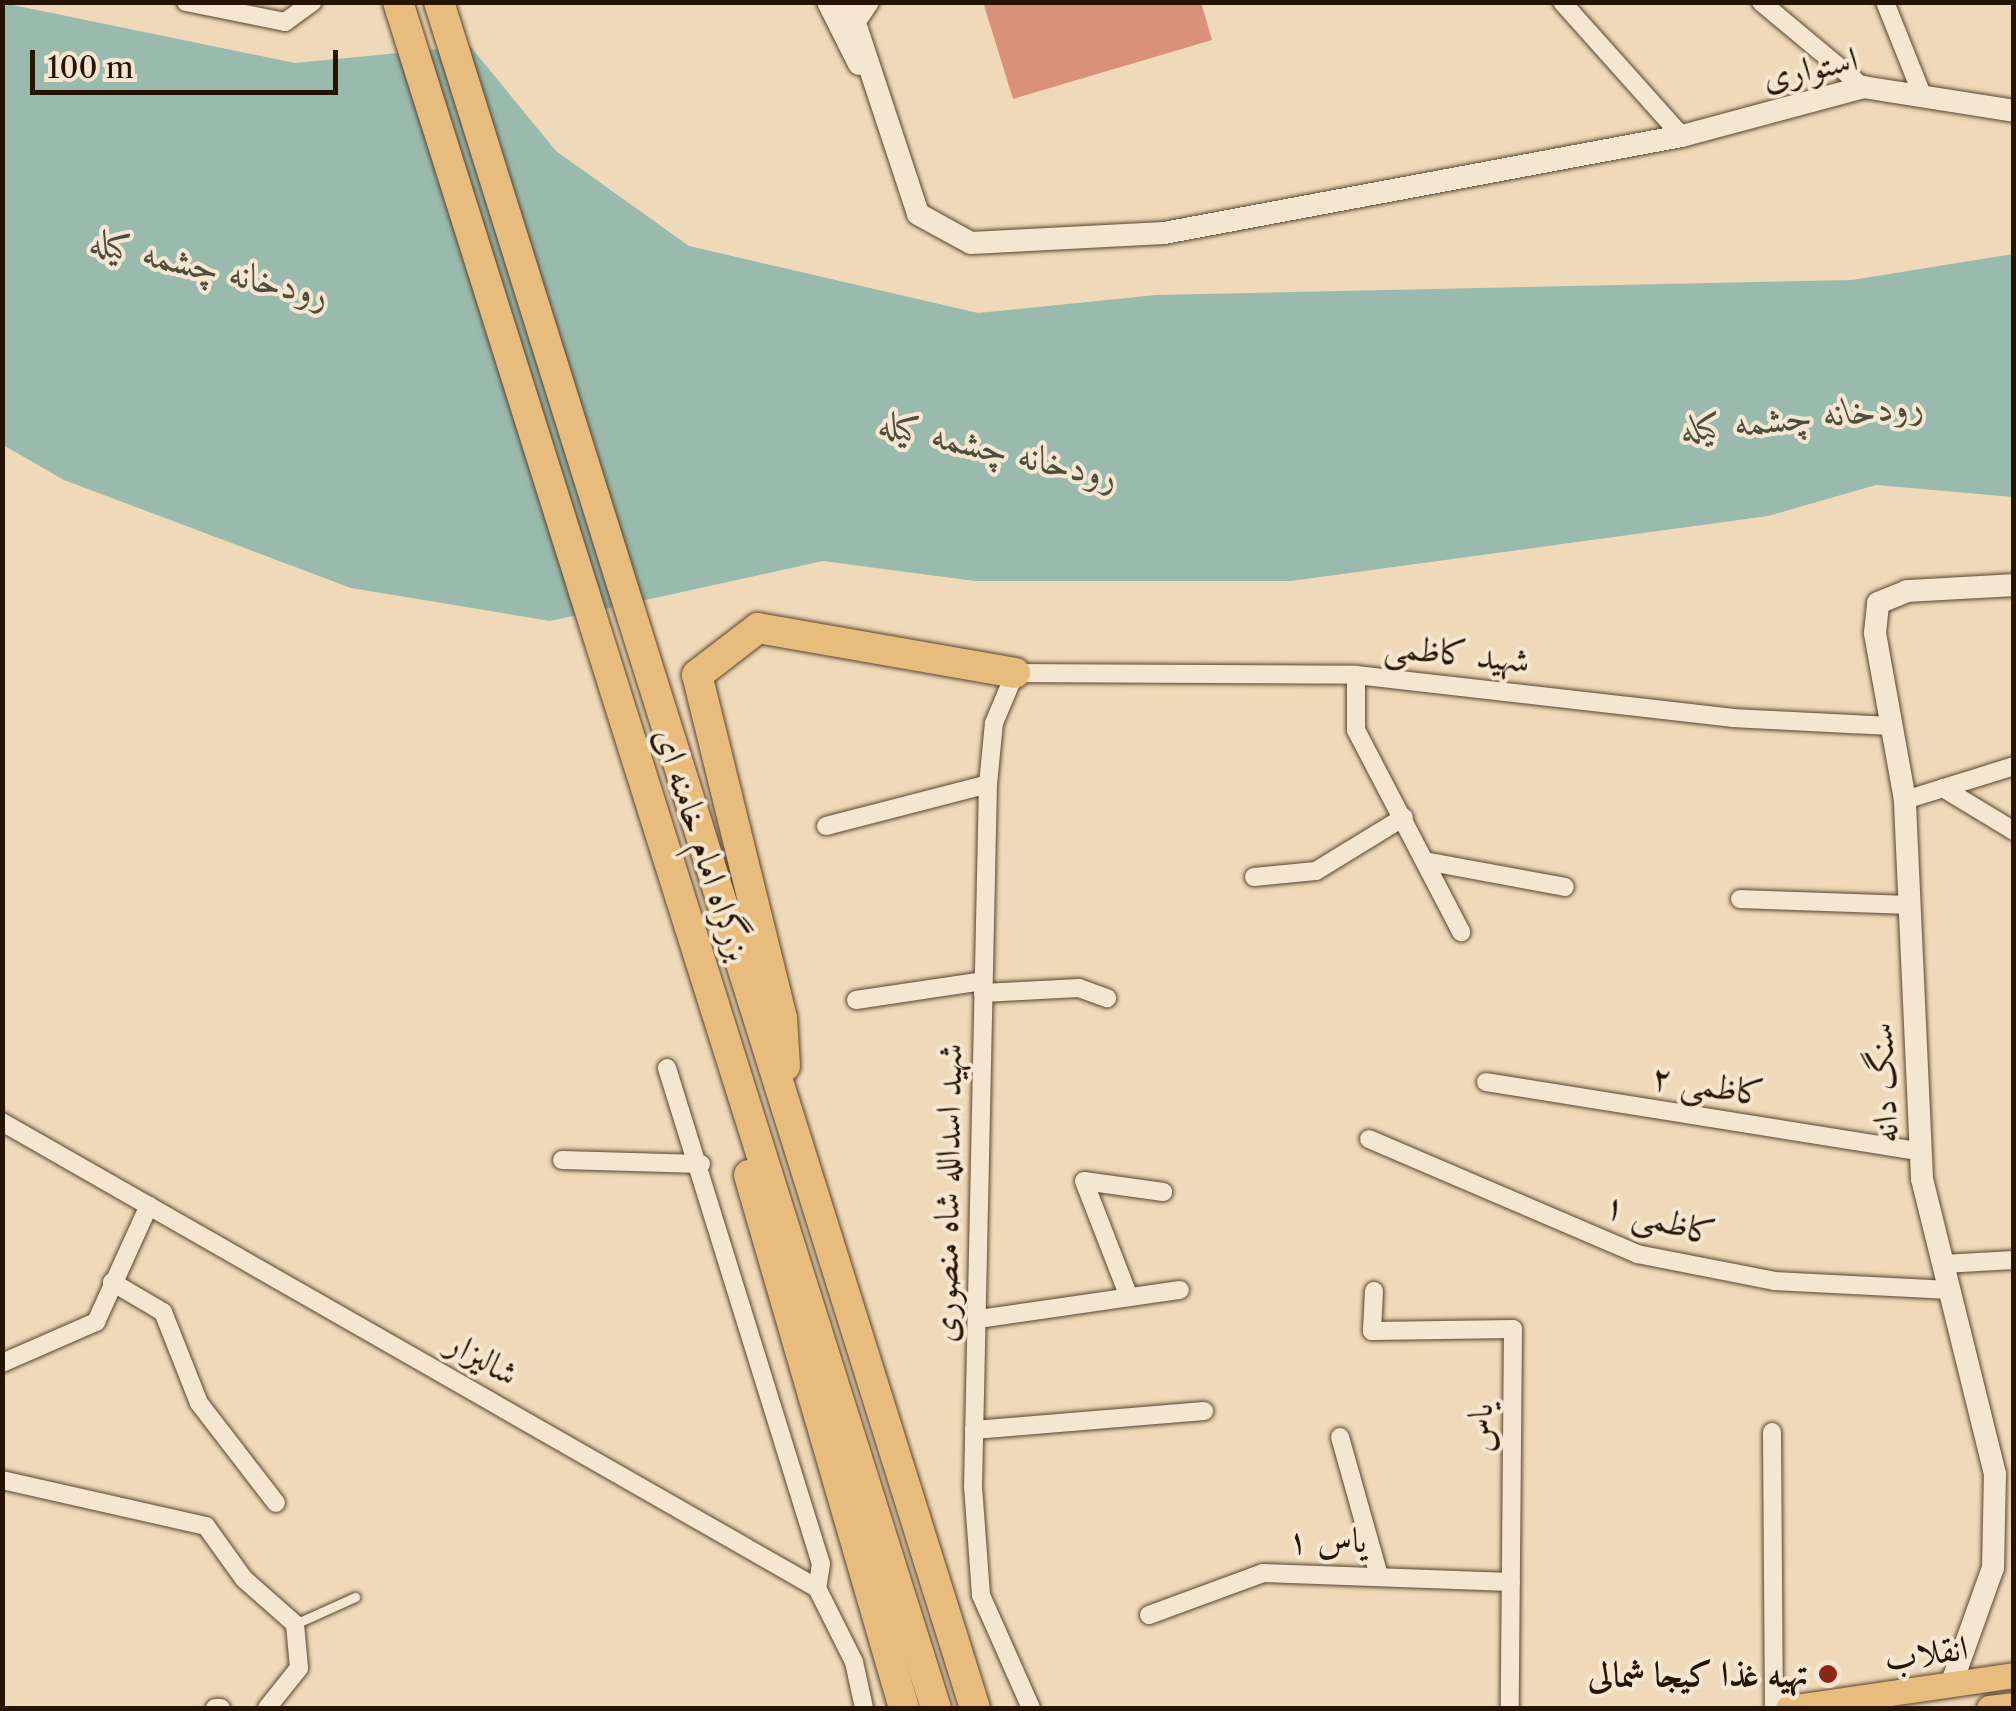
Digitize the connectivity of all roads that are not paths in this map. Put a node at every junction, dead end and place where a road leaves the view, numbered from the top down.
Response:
1 (186, 2) edge
2 (313, 2) edge
3 (398, 2) edge
4 (439, 2) edge
5 (828, 2) edge
6 (870, 2) edge
7 (1562, 2) edge
8 (1762, 2) edge
9 (1885, 2) edge
10 (852, 13) edge
11 (1863, 87) junction
12 (1921, 92) junction
13 (878, 97) junction
14 (2014, 111) edge
15 (1682, 136) junction
16 (2014, 585) edge
17 (1015, 673) junction
18 (1356, 675) junction
19 (1892, 726) junction
20 (2014, 766) edge
21 (988, 784) junction
22 (1942, 788) junction
23 (1905, 800) junction
24 (1404, 817) junction
25 (826, 826) dead end
26 (2014, 831) edge
27 (1430, 862) junction
28 (1254, 877) dead end
29 (1565, 887) dead end
30 (1740, 899) dead end
31 (1910, 905) junction
32 (1461, 932) dead end
33 (695, 944) junction
34 (983, 987) junction
35 (1107, 998) dead end
36 (856, 1000) dead end
37 (667, 1068) dead end
38 (1486, 1082) dead end
39 (787, 1109) junction
40 (2, 1122) edge
41 (1369, 1140) dead end
42 (1921, 1152) junction
43 (562, 1160) dead end
44 (701, 1164) junction
45 (1163, 1192) dead end
46 (150, 1205) junction
47 (2014, 1260) edge
48 (1944, 1264) junction
49 (112, 1282) junction
50 (1180, 1290) dead end
51 (1374, 1290) dead end
52 (1950, 1290) junction
53 (1130, 1297) junction
54 (978, 1319) junction
55 (2, 1362) edge
56 (1204, 1411) dead end
57 (974, 1430) junction
58 (1772, 1432) dead end
59 (1340, 1437) dead end
60 (2, 1480) edge
61 (276, 1503) dead end
62 (1378, 1572) junction
63 (1511, 1582) junction
64 (817, 1588) junction
65 (355, 1597) dead end
66 (1149, 1615) dead end
67 (295, 1624) junction
68 (2014, 1675) edge
69 (1952, 1697) edge
70 (2014, 1705) edge
71 (267, 1708) edge
72 (864, 1708) edge
73 (904, 1708) edge
74 (936, 1708) edge
75 (975, 1708) edge
76 (1031, 1708) edge
77 (1510, 1708) edge
78 (1774, 1708) edge
79 (1788, 1708) edge
80 (1988, 1708) edge

1 - 2 street
3 - 33 highway, بزرگراه امام خامنه ای
4 - 39 highway, بزرگراه امام خامنه ای
5 - 13 street
6 - 10 street
7 - 15 street
8 - 11 street
9 - 12 street
10 - 13 street
11 - 12 street, استواری
11 - 15 street, استواری
12 - 14 street, استواری
13 - 15 street, استواری
16 - 19 street, سنگ دانه
17 - 18 street, شهید کاظمی
17 - 21 street, شهید اسدالله شاه منصوری
17 - 39 highway
18 - 19 street, شهید کاظمی
18 - 24 street
19 - 23 street, سنگ دانه
20 - 22 street
21 - 25 street
21 - 34 street, شهید اسدالله شاه منصوری
22 - 23 street
22 - 26 street
23 - 31 street, سنگ دانه
24 - 27 street
24 - 28 street
27 - 29 street
27 - 32 street
30 - 31 street
31 - 42 street, سنگ دانه
33 - 73 highway
33 - 74 highway, بزرگراه امام خامنه ای
34 - 35 street
34 - 36 street
34 - 54 street, شهید اسدالله شاه منصوری
37 - 44 street
38 - 42 street, کاظمی ۲
39 - 75 highway, بزرگراه امام خامنه ای
40 - 46 street, شالیزار
41 - 52 street, کاظمی ۱
42 - 48 street, سنگ دانه
43 - 44 street
44 - 64 street
45 - 53 street
46 - 49 street
46 - 64 street, شالیزار
47 - 48 street
48 - 52 street, سنگ دانه
49 - 55 street
49 - 61 street
50 - 53 street
51 - 63 street, یاس
52 - 69 street, سنگ دانه
53 - 54 street
54 - 57 street, شهید اسدالله شاه منصوری
56 - 57 street
57 - 76 street, شهید اسدالله شاه منصوری
58 - 78 street
59 - 62 street
60 - 67 street
62 - 63 street, یاس ۱
62 - 66 street, یاس ۱
63 - 77 street, یاس
64 - 72 street
65 - 67 lane
67 - 71 street
68 - 69 main road, انقلاب
69 - 79 main road, انقلاب
70 - 80 main road, انقلاب

